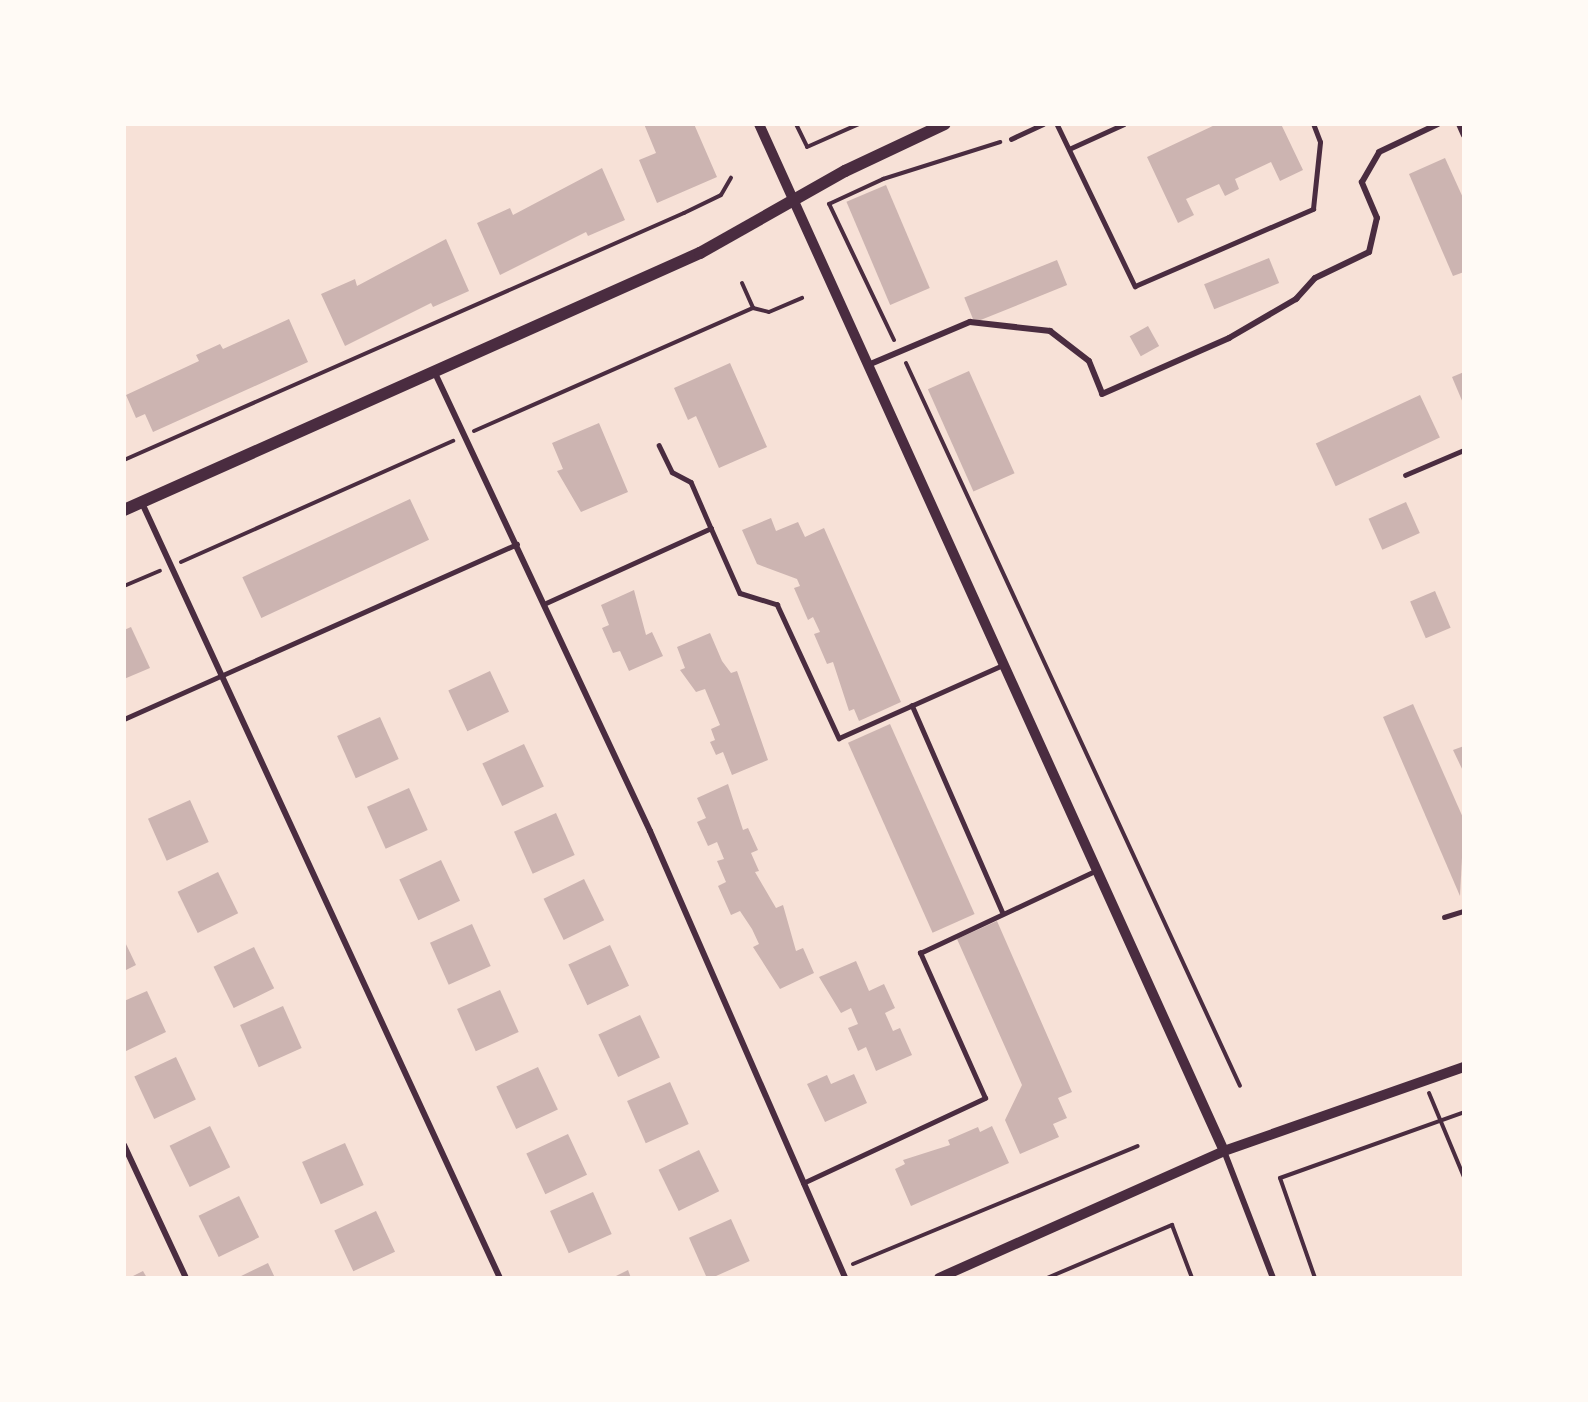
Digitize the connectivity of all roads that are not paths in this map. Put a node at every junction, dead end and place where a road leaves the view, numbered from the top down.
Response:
1 (759, 124) edge
2 (945, 124) edge
3 (1043, 124) edge
4 (1057, 124) edge
5 (1124, 124) edge
6 (1313, 124) edge
7 (1438, 124) edge
8 (1459, 124) edge
9 (1464, 135) edge
10 (1011, 139) road end
11 (1069, 149) junction
12 (793, 202) junction
13 (867, 366) junction
14 (434, 371) junction
15 (659, 445) dead end
16 (1464, 450) edge
17 (1405, 475) dead end
18 (142, 503) junction
19 (124, 510) edge
20 (711, 528) junction
21 (518, 543) junction
22 (546, 603) junction
23 (1004, 664) junction
24 (226, 676) junction
25 (912, 705) junction
26 (124, 718) edge
27 (1098, 869) junction
28 (1464, 910) edge
29 (1003, 913) junction
30 (1444, 917) dead end
31 (1464, 1067) edge
32 (124, 1145) edge
33 (1224, 1151) junction
34 (803, 1183) junction
35 (186, 1278) edge
36 (500, 1278) edge
37 (844, 1278) edge
38 (939, 1278) edge
39 (1273, 1278) edge

1 - 12 street
2 - 12 main road
3 - 10 lane
4 - 11 lane
5 - 11 lane
6 - 11 lane
7 - 13 street
8 - 9 street
12 - 13 street
12 - 14 main road
13 - 23 street
14 - 18 main road
14 - 21 street
15 - 20 lane
16 - 17 lane
18 - 19 main road
18 - 24 street
20 - 22 lane
20 - 25 lane
21 - 22 street
21 - 24 lane
22 - 34 street
23 - 25 lane
23 - 27 street
24 - 26 lane
24 - 36 street
25 - 29 lane
27 - 29 lane
27 - 33 street
28 - 30 lane
29 - 34 lane
31 - 33 street
32 - 35 street
33 - 38 street
33 - 39 street
34 - 37 street

